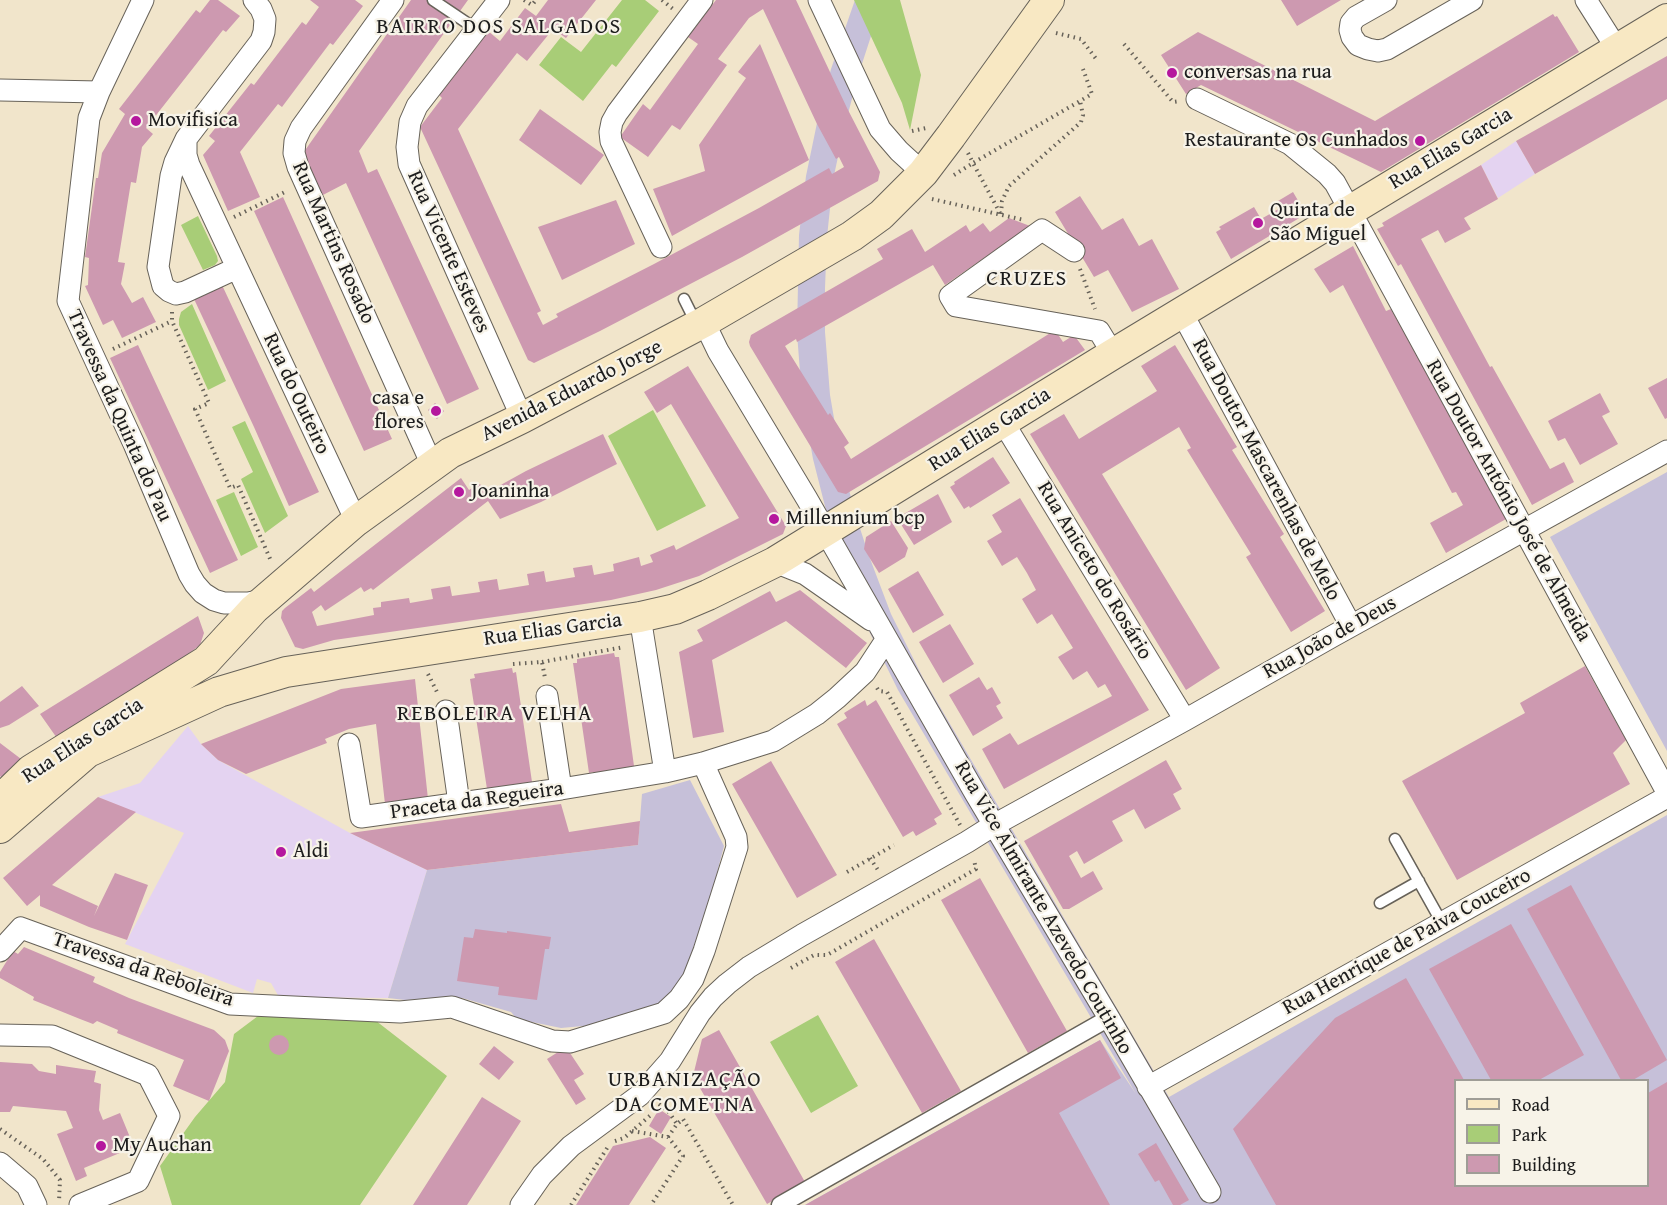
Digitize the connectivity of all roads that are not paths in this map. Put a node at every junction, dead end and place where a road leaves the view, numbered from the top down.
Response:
1 (143, 0) edge
2 (254, 0) edge
3 (434, 0) edge
4 (499, 0) edge
5 (702, 0) edge
6 (819, 0) edge
7 (1049, 0) edge
8 (1386, 0) edge
9 (1472, 0) edge
10 (1586, 0) edge
11 (391, 1) edge
12 (1667, 19) edge
13 (476, 29) junction
14 (1617, 49) junction
15 (0, 90) edge
16 (99, 92) junction
17 (1197, 99) road end
18 (186, 139) junction
19 (914, 182) junction
20 (1351, 210) junction
21 (661, 247) dead end
22 (1074, 251) road end
23 (237, 268) junction
24 (684, 299) dead end
25 (1182, 313) junction
26 (700, 324) junction
27 (1106, 343) junction
28 (522, 418) junction
29 (1003, 422) junction
30 (1667, 451) edge
31 (432, 465) junction
32 (356, 521) junction
33 (1524, 531) junction
34 (825, 532) junction
35 (775, 562) junction
36 (273, 593) junction
37 (1351, 626) junction
38 (236, 630) junction
39 (642, 631) junction
40 (882, 631) junction
41 (251, 682) junction
42 (547, 696) road end
43 (446, 711) dead end
44 (1185, 720) junction
45 (349, 744) dead end
46 (703, 764) junction
47 (665, 772) junction
48 (561, 789) junction
49 (1667, 792) edge
50 (1667, 797) edge
51 (0, 800) edge
52 (459, 803) junction
53 (994, 825) junction
54 (0, 828) edge
55 (1395, 839) dead end
56 (1419, 881) junction
57 (1380, 903) dead end
58 (1442, 922) junction
59 (0, 951) edge
60 (1109, 1018) junction
61 (0, 1035) edge
62 (1148, 1087) junction
63 (0, 1163) edge
64 (1210, 1192) dead end
65 (36, 1205) edge
66 (80, 1205) edge
67 (521, 1205) edge
68 (780, 1205) edge

1 - 16 street, Travessa da Quinta do Pau
2 - 18 street
3 - 13 lane
4 - 13 street, Rua Vicente Esteves
5 - 21 street
6 - 19 street
7 - 19 main road, Avenida Eduardo Jorge
8 - 9 street
10 - 14 street
11 - 31 street, Rua Martins Rosado
12 - 14 main road, Rua Elias Garcia
13 - 28 street, Rua Vicente Esteves
14 - 20 main road, Rua Elias Garcia
15 - 16 street
16 - 36 street, Travessa da Quinta do Pau
17 - 20 street, Rua Doutor António José de Almeida
18 - 23 street, Rua do Outeiro
18 - 23 street
19 - 26 main road, Avenida Eduardo Jorge
20 - 25 main road, Rua Elias Garcia
20 - 33 street, Rua Doutor António José de Almeida
22 - 27 street
23 - 32 street, Rua do Outeiro
24 - 26 lane
25 - 27 main road, Rua Elias Garcia
25 - 37 street, Rua Doutor Mascarenhas de Melo
26 - 28 main road, Avenida Eduardo Jorge
26 - 34 street, Rua Vice Almirante Azevedo Coutinho
27 - 29 main road, Rua Elias Garcia
28 - 31 main road, Avenida Eduardo Jorge
29 - 34 main road, Rua Elias Garcia
29 - 44 street, Rua Aniceto do Rosário
30 - 33 street, Rua João de Deus
31 - 32 main road, Avenida Eduardo Jorge
32 - 36 main road, Avenida Eduardo Jorge
33 - 37 street, Rua João de Deus
33 - 49 street, Rua Doutor António José de Almeida
34 - 35 main road, Rua Elias Garcia
34 - 40 street, Rua Vice Almirante Azevedo Coutinho
35 - 39 main road, Rua Elias Garcia
35 - 40 street, Rua Vice Almirante Azevedo Coutinho
36 - 38 main road, Avenida Eduardo Jorge
37 - 44 street, Rua João de Deus
38 - 41 main road
38 - 51 main road, Rua Elias Garcia
39 - 41 main road, Rua Elias Garcia
39 - 47 street
40 - 46 street, Praceta da Regueira
40 - 53 street, Rua Vice Almirante Azevedo Coutinho
41 - 54 main road, Rua Elias Garcia
42 - 48 street
43 - 52 street
44 - 53 street, Rua João de Deus
45 - 52 street, Praceta da Regueira
46 - 47 street, Praceta da Regueira
46 - 59 street, Travessa da Reboleira
47 - 48 street, Praceta da Regueira
48 - 52 street, Praceta da Regueira
50 - 58 street, Rua Henrique de Paiva Couceiro
53 - 60 street, Rua Vice Almirante Azevedo Coutinho
53 - 67 street, Rua João de Deus
55 - 56 lane
56 - 57 lane
56 - 58 lane
58 - 62 street, Rua Henrique de Paiva Couceiro
60 - 62 street, Rua Vice Almirante Azevedo Coutinho
60 - 68 street
61 - 66 street
62 - 64 street, Rua Vice Almirante Azevedo Coutinho
63 - 65 street

